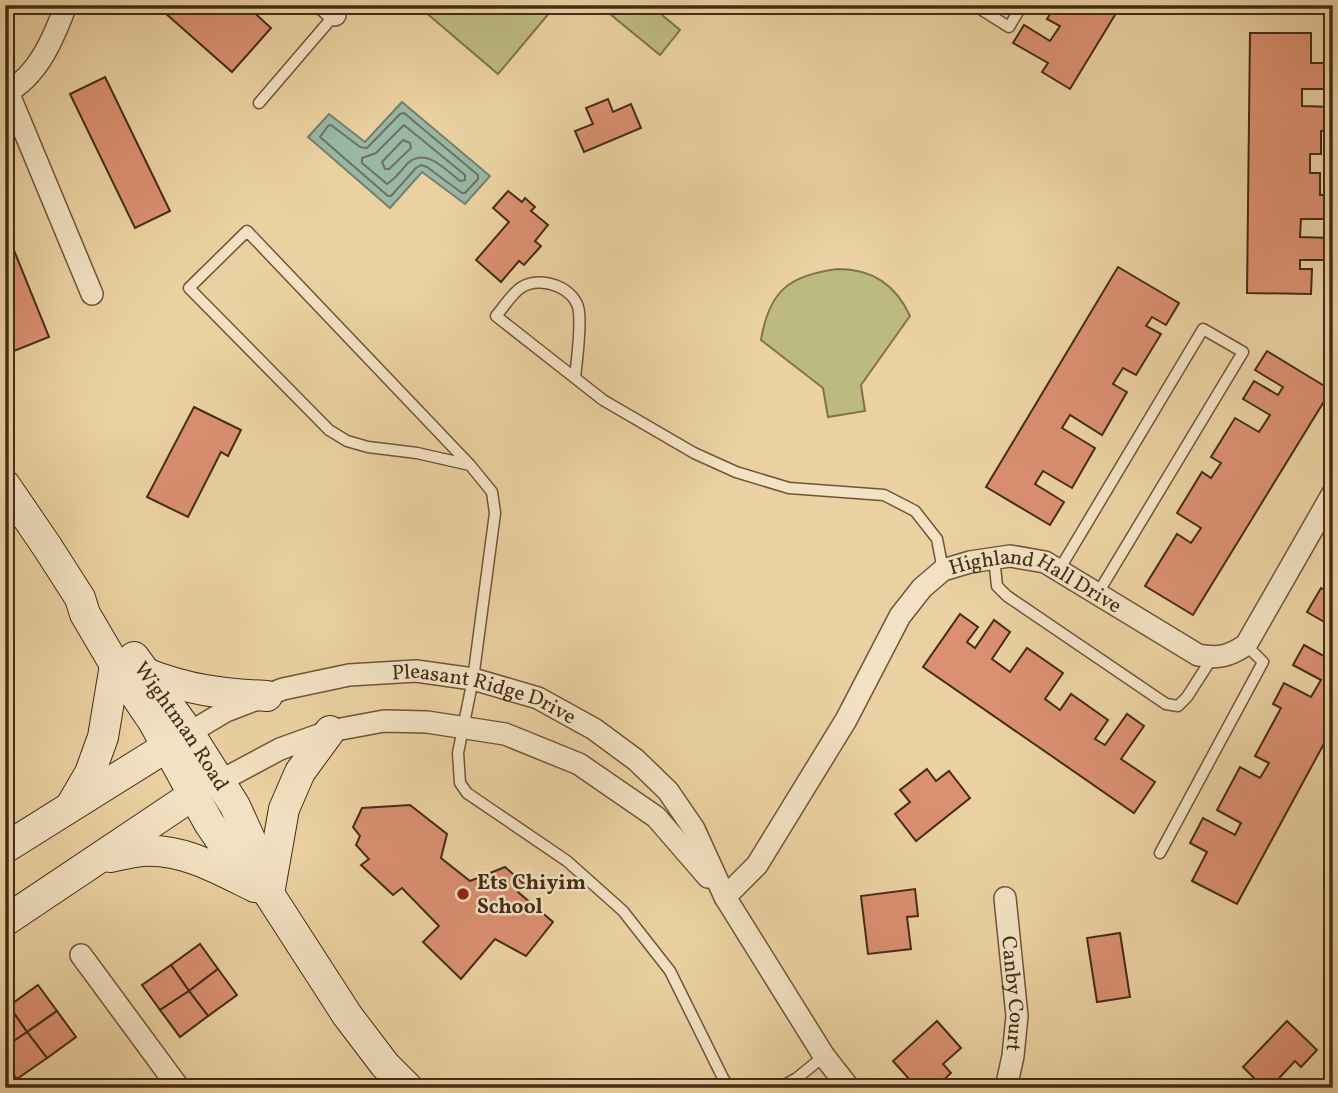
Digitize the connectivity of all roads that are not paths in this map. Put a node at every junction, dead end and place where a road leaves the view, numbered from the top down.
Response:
1 (66, 5) edge
2 (974, 5) edge
3 (1022, 5) edge
4 (334, 8) edge
5 (7, 92) edge
6 (259, 103) dead end
7 (92, 294) dead end
8 (575, 378) junction
9 (470, 465) junction
10 (5, 485) edge
11 (1333, 493) edge
12 (993, 558) junction
13 (943, 570) junction
14 (1059, 570) junction
15 (1098, 593) junction
16 (80, 598) junction
17 (1246, 645) junction
18 (1212, 658) junction
19 (115, 665) junction
20 (145, 673) junction
21 (473, 680) junction
22 (267, 696) junction
23 (464, 728) junction
24 (330, 731) junction
25 (179, 739) junction
26 (205, 789) junction
27 (71, 806) junction
28 (5, 848) edge
29 (1160, 853) dead end
30 (99, 859) junction
31 (269, 894) junction
32 (725, 897) junction
33 (1005, 898) dead end
34 (5, 921) edge
35 (81, 955) dead end
36 (824, 1055) junction
37 (179, 1088) edge
38 (408, 1088) edge
39 (730, 1088) edge
40 (779, 1088) edge
41 (849, 1088) edge
42 (1006, 1088) edge

1 - 5 street
2 - 3 lane
4 - 6 lane
5 - 7 street
8 - 8 lane
8 - 13 lane
9 - 9 lane
9 - 21 lane
10 - 16 main road, Wightman Road
11 - 17 street
12 - 13 street, Highland Hall Drive
12 - 14 street, Highland Hall Drive
12 - 18 lane
13 - 32 street, Highland Hall Drive
14 - 15 street, Highland Hall Drive
14 - 15 lane
15 - 18 street, Highland Hall Drive
16 - 19 main road, Wightman Road
16 - 20 main road, Wightman Road
17 - 18 street
17 - 29 lane
19 - 25 main road, Wightman Road
19 - 27 main road
20 - 22 main road
20 - 25 main road, Wightman Road
21 - 22 street, Pleasant Ridge Drive
21 - 23 lane
21 - 32 street, Pleasant Ridge Drive
22 - 25 street, Pleasant Ridge Drive
23 - 24 street, Pleasant Ridge Drive
23 - 32 street, Pleasant Ridge Drive
23 - 39 lane
24 - 26 street, Pleasant Ridge Drive
24 - 31 main road
25 - 26 main road, Wightman Road
25 - 27 main road
26 - 30 main road
26 - 31 main road, Wightman Road
27 - 28 main road
30 - 31 main road
30 - 34 main road
31 - 38 main road, Wightman Road
32 - 36 street, Pleasant Ridge Drive
33 - 42 street, Canby Court
35 - 37 street
36 - 40 lane
36 - 41 street, Pleasant Ridge Drive

